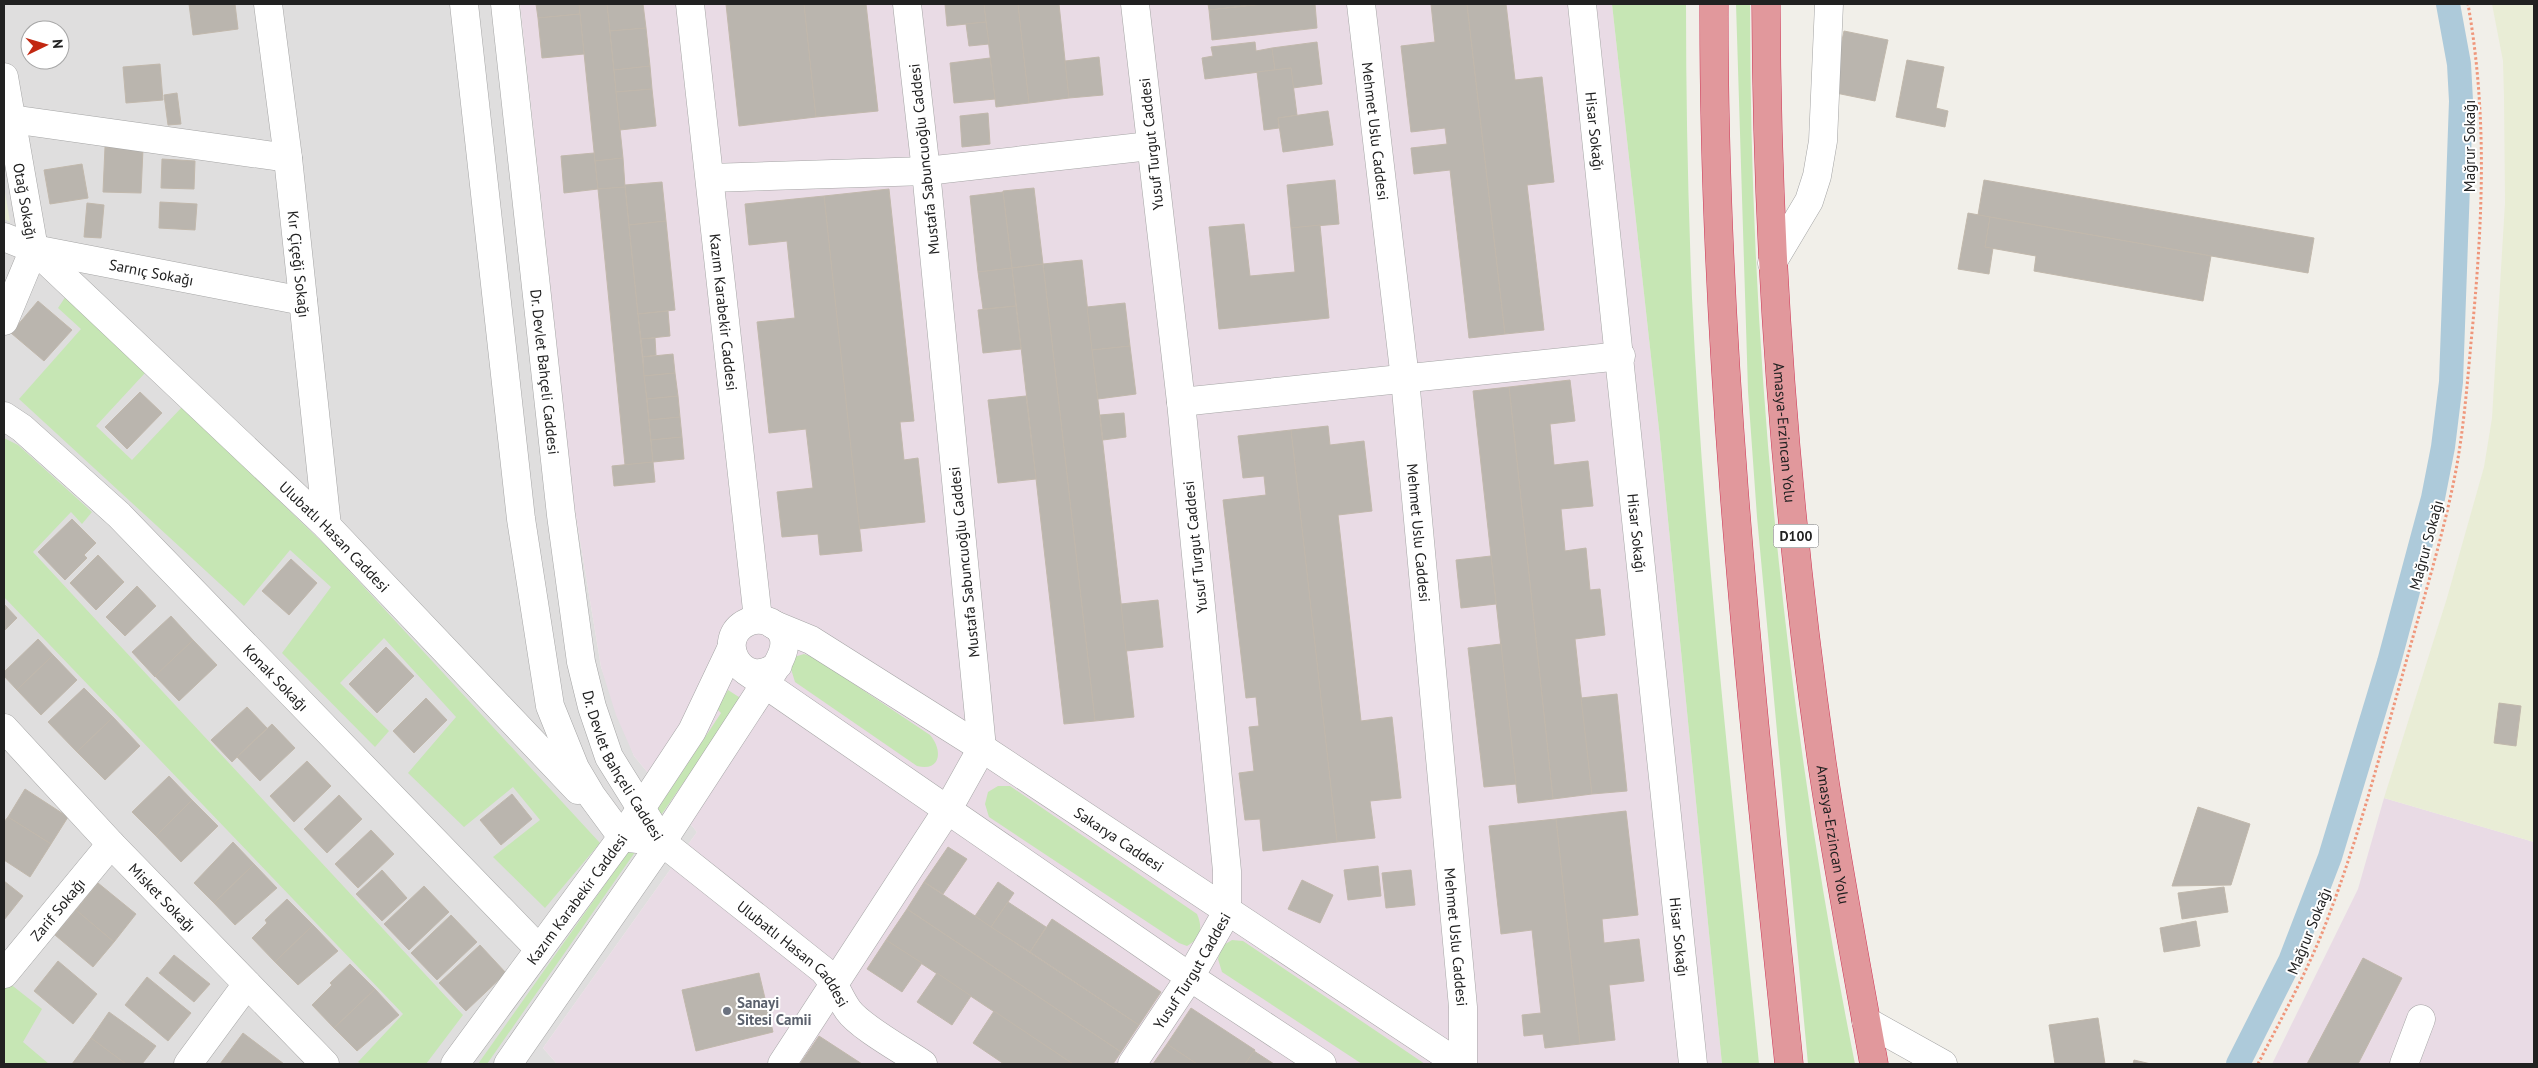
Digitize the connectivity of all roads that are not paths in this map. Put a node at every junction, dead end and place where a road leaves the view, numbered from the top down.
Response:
1 (268, 4) edge
2 (464, 4) edge
3 (505, 4) edge
4 (690, 4) edge
5 (907, 4) edge
6 (1135, 4) edge
7 (1361, 4) edge
8 (1582, 4) edge
9 (1714, 4) edge
10 (1766, 4) edge
11 (1829, 4) edge
12 (4, 77) edge
13 (11, 119) junction
14 (1150, 146) junction
15 (288, 158) junction
16 (926, 171) junction
17 (710, 178) junction
18 (4, 237) edge
19 (34, 249) junction
20 (1772, 263) junction
21 (303, 300) junction
22 (4, 321) edge
23 (1621, 356) junction
24 (1406, 379) junction
25 (1181, 402) junction
26 (4, 416) edge
27 (327, 526) junction
28 (765, 622) junction
29 (755, 667) junction
30 (4, 728) edge
31 (982, 748) junction
32 (640, 807) junction
33 (948, 809) junction
34 (622, 837) junction
35 (662, 842) junction
36 (110, 844) junction
37 (1227, 912) junction
38 (539, 949) junction
39 (4, 974) edge
40 (1190, 977) junction
41 (835, 983) junction
42 (247, 984) junction
43 (2421, 1019) dead end
44 (1866, 1021) junction
45 (188, 1064) edge
46 (324, 1064) edge
47 (456, 1064) edge
48 (508, 1064) edge
49 (782, 1064) edge
50 (923, 1064) edge
51 (1132, 1064) edge
52 (1322, 1064) edge
53 (1459, 1064) edge
54 (1463, 1064) edge
55 (1693, 1064) edge
56 (1789, 1064) edge
57 (1874, 1064) edge
58 (1943, 1064) edge
59 (2404, 1064) edge

1 - 15 street, Kır Çiçeği Sokağı
2 - 34 street, Dr. Devlet Bahçeli Caddesi
3 - 32 street, Dr. Devlet Bahçeli Caddesi
4 - 17 street, Kazım Karabekir Caddesi
5 - 16 street, Mustafa Sabuncuoğlu Caddesi
6 - 14 street, Yusuf Turgut Caddesi
7 - 24 street, Mehmet Uslu Caddesi
8 - 23 street, Hisar Sokağı
9 - 56 highway
10 - 20 highway, Amasya-Erzincan Yolu / D100
11 - 20 street
12 - 13 street, Otağ Sokağı
13 - 15 street
13 - 19 street, Otağ Sokağı
14 - 16 street
14 - 25 street, Yusuf Turgut Caddesi
15 - 21 street, Kır Çiçeği Sokağı
16 - 17 street
16 - 31 street, Mustafa Sabuncuoğlu Caddesi
17 - 28 street, Kazım Karabekir Caddesi
18 - 19 street, Sarnıç Sokağı
19 - 21 street, Sarnıç Sokağı
19 - 22 street, Otağ Sokağı
19 - 27 street, Ulubatlı Hasan Caddesi
20 - 44 highway, Amasya-Erzincan Yolu / D100
21 - 27 street, Kır Çiçeği Sokağı
23 - 24 street
23 - 55 street, Hisar Sokağı
24 - 25 street
24 - 54 street, Mehmet Uslu Caddesi
25 - 37 street, Yusuf Turgut Caddesi
26 - 38 street, Konak Sokağı
27 - 34 street, Ulubatlı Hasan Caddesi
28 - 29 street, Kazım Karabekir Caddesi
28 - 29 street, Kazım Karabekir Caddesi
28 - 31 street, Sakarya Caddesi
29 - 32 street, Kazım Karabekir Caddesi
29 - 33 street
29 - 35 street, Kazım Karabekir Caddesi
30 - 36 street, Misket Sokağı
31 - 33 street
31 - 37 street, Sakarya Caddesi
32 - 34 street, Kazım Karabekir Caddesi
32 - 35 street, Dr. Devlet Bahçeli Caddesi
33 - 40 street
33 - 41 street
34 - 35 street, Dr. Devlet Bahçeli Caddesi
34 - 38 street, Kazım Karabekir Caddesi
35 - 41 street, Ulubatlı Hasan Caddesi
35 - 48 street, Kazım Karabekir Caddesi
36 - 39 street, Zarif Sokağı
36 - 42 street, Misket Sokağı
37 - 40 street, Yusuf Turgut Caddesi
37 - 53 street, Sakarya Caddesi
38 - 47 street, Kazım Karabekir Caddesi
40 - 51 street, Yusuf Turgut Caddesi
40 - 52 street
41 - 49 street
41 - 50 street, Ulubatlı Hasan Caddesi
42 - 45 street
42 - 46 street, Misket Sokağı
43 - 59 street
44 - 57 highway, Amasya-Erzincan Yolu / D100
44 - 58 street

